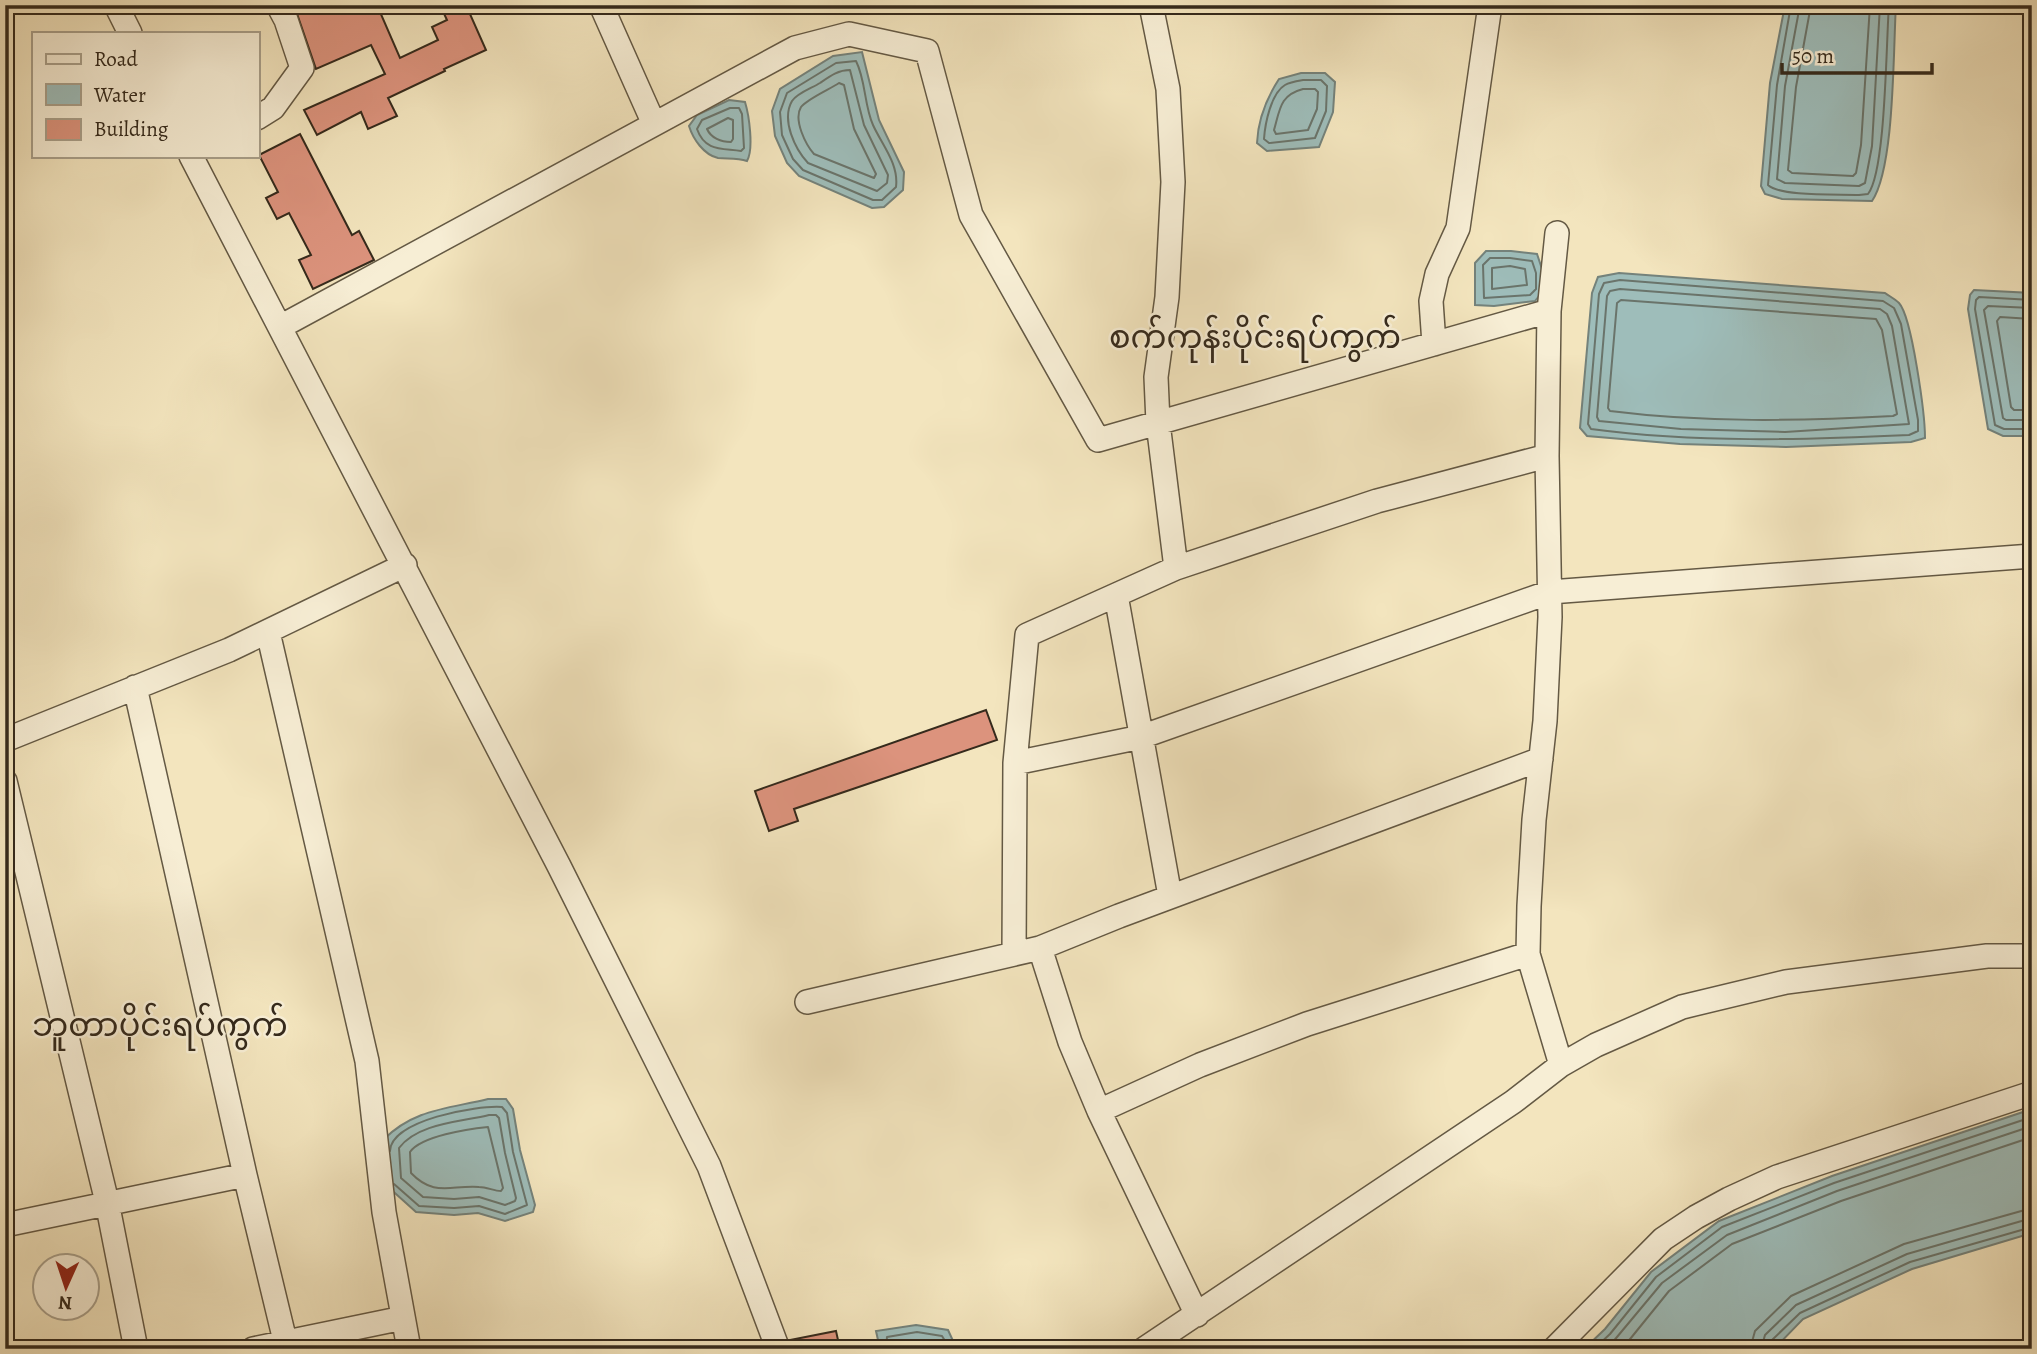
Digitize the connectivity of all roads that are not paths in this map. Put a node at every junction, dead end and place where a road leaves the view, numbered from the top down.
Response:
1 (116, 5) edge
2 (278, 5) edge
3 (601, 5) edge
4 (1151, 5) edge
5 (1490, 5) edge
6 (130, 32) edge
7 (259, 117) edge
8 (654, 124) junction
9 (192, 158) edge
10 (1557, 233) dead end
11 (1549, 311) junction
12 (280, 327) junction
13 (1434, 344) junction
14 (1158, 423) junction
15 (1547, 456) junction
16 (2032, 556) edge
17 (405, 565) junction
18 (1176, 568) junction
19 (1550, 592) junction
20 (1116, 595) junction
21 (268, 632) junction
22 (135, 687) junction
23 (1141, 737) junction
24 (5, 740) edge
25 (1541, 759) junction
26 (1015, 763) junction
27 (5, 781) edge
28 (1170, 897) junction
29 (1040, 948) junction
30 (1014, 954) junction
31 (1528, 954) junction
32 (2032, 956) edge
33 (807, 1002) dead end
34 (1561, 1065) junction
35 (2032, 1093) edge
36 (1099, 1111) junction
37 (245, 1175) junction
38 (107, 1202) junction
39 (5, 1225) edge
40 (1197, 1315) junction
41 (403, 1318) junction
42 (286, 1346) edge
43 (136, 1349) edge
44 (253, 1349) edge
45 (409, 1349) edge
46 (778, 1349) edge
47 (1144, 1349) edge
48 (1554, 1349) edge

1 - 6 street
2 - 7 street
3 - 8 street
4 - 14 street
5 - 13 street
8 - 12 street
8 - 14 street
9 - 12 street
10 - 11 street
11 - 13 street
11 - 15 street
12 - 17 street
13 - 14 street
14 - 18 street
15 - 18 street
15 - 19 street
16 - 19 street
17 - 21 street
17 - 46 street
18 - 20 street
19 - 23 street
19 - 25 street
20 - 23 street
20 - 26 street
21 - 22 street
21 - 41 street
22 - 24 street
22 - 37 street
23 - 26 street
23 - 28 street
25 - 28 street
25 - 31 street
26 - 30 street
27 - 38 street
28 - 29 street
29 - 30 street
29 - 36 street
30 - 33 street
31 - 34 street
31 - 36 street
32 - 34 street
34 - 40 street
35 - 48 street
36 - 40 street
37 - 38 street
37 - 42 street
38 - 39 street
38 - 43 street
40 - 47 street
41 - 42 street
41 - 45 street
42 - 44 street

